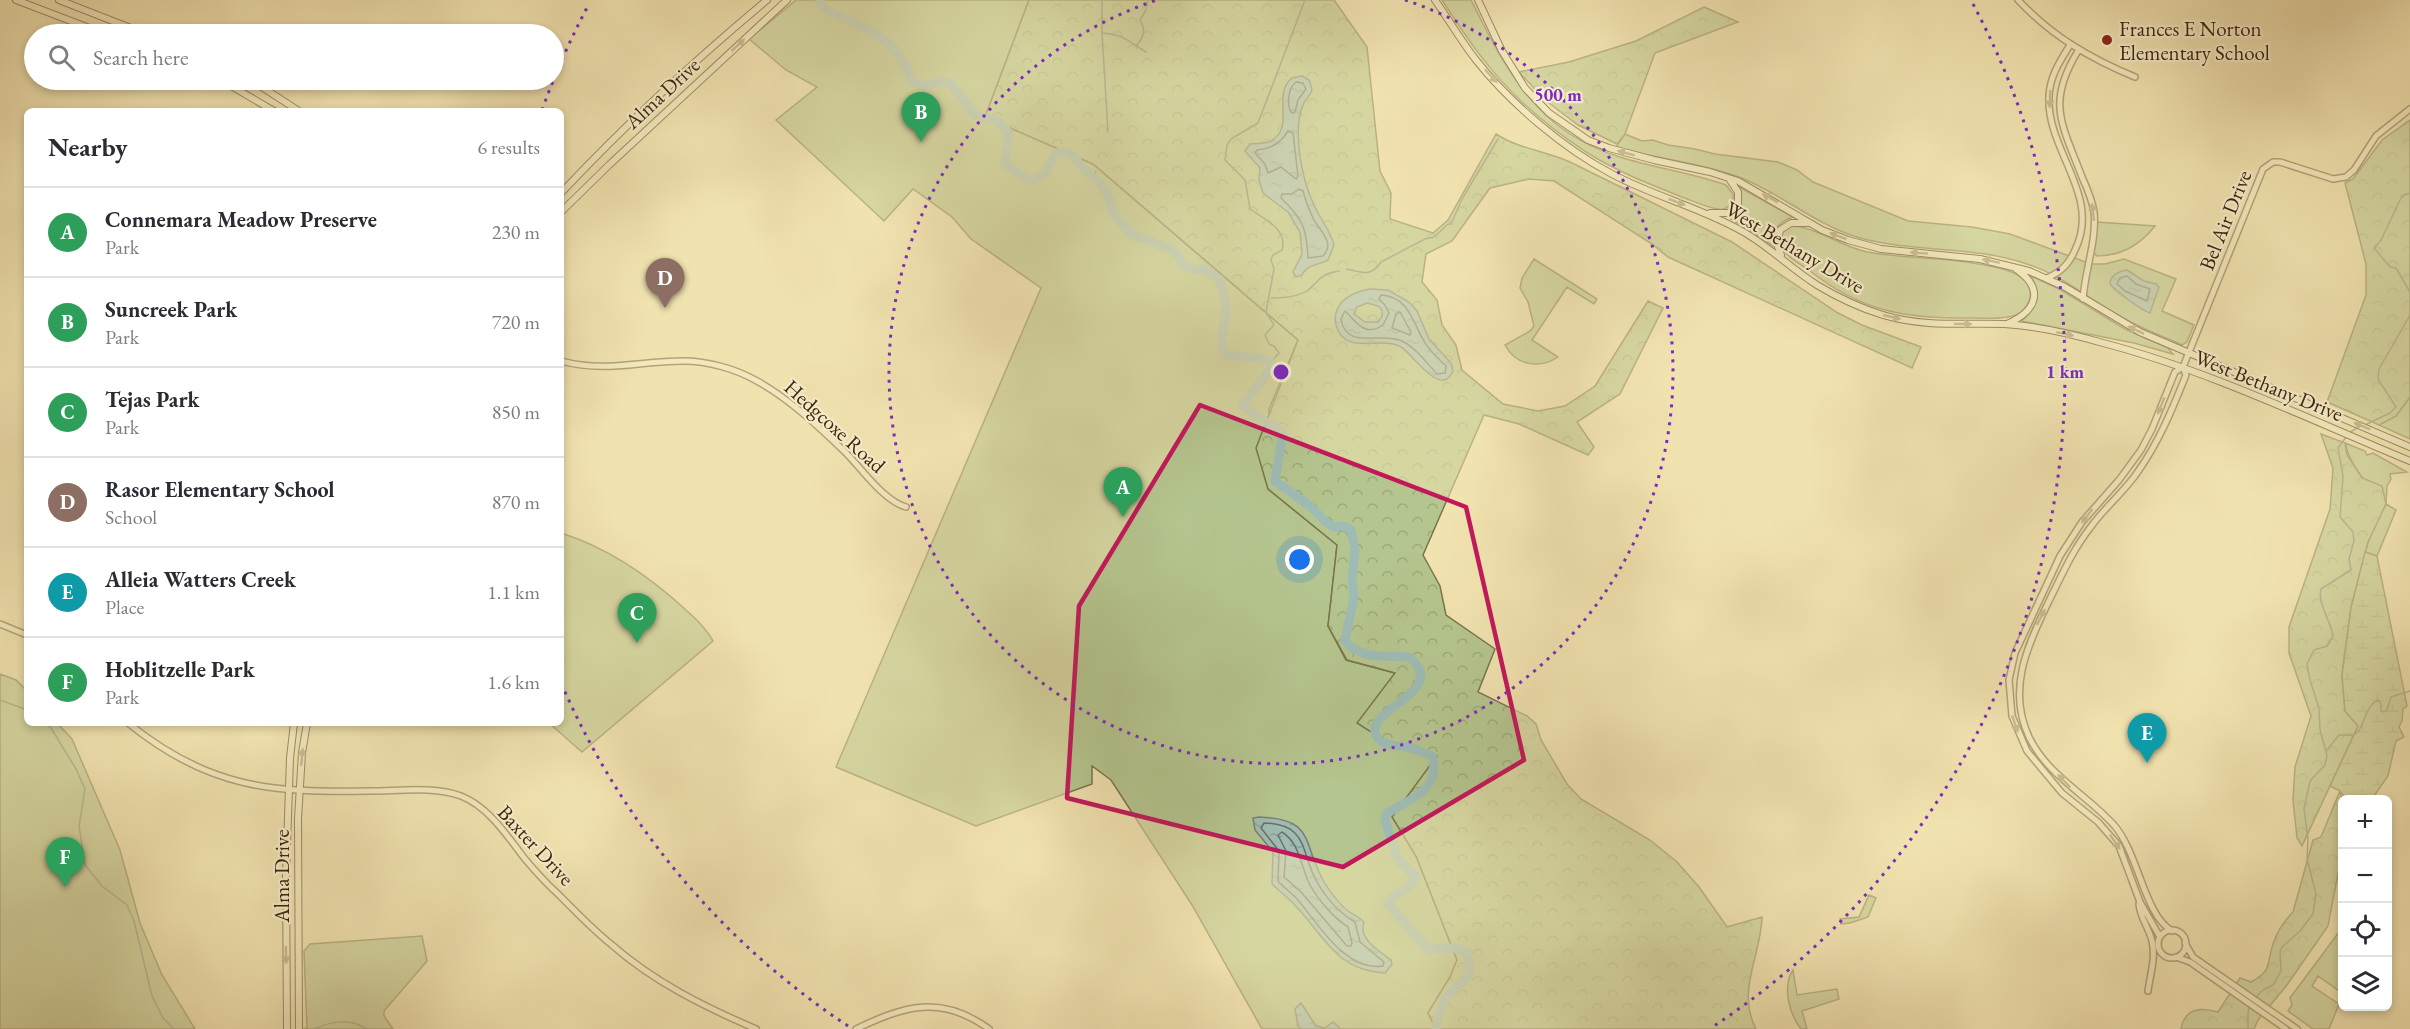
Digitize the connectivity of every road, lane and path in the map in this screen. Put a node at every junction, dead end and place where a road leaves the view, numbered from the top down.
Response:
1 (16, 0) edge
2 (59, 0) edge
3 (767, 0) edge
4 (787, 0) edge
5 (1435, 0) edge
6 (1478, 0) edge
7 (2018, 0) edge
8 (79, 24) edge
9 (120, 24) edge
10 (2070, 45) junction
11 (2078, 51) junction
12 (2135, 77) dead end
13 (238, 90) edge
14 (266, 90) edge
15 (269, 108) edge
16 (294, 108) edge
17 (2410, 109) edge
18 (1727, 177) junction
19 (564, 191) edge
20 (564, 209) edge
21 (1706, 213) junction
22 (1810, 223) junction
23 (1782, 258) junction
24 (2011, 265) junction
25 (2047, 278) junction
26 (2084, 299) junction
27 (2007, 324) junction
28 (2190, 353) junction
29 (564, 362) edge
30 (2183, 367) junction
31 (2410, 447) edge
32 (2410, 461) edge
33 (906, 507) dead end
34 (0, 624) edge
35 (24, 634) edge
36 (133, 726) edge
37 (294, 726) edge
38 (307, 726) edge
39 (288, 791) junction
40 (299, 791) junction
41 (297, 874) junction
42 (286, 875) junction
43 (2138, 897) junction
44 (2172, 931) junction
45 (2160, 937) junction
46 (2185, 943) junction
47 (2176, 957) junction
48 (2234, 989) junction
49 (2148, 991) dead end
50 (2280, 1021) junction
51 (287, 1029) edge
52 (299, 1029) edge
53 (756, 1029) edge
54 (856, 1029) edge
55 (989, 1029) edge
56 (2286, 1029) edge
57 (2297, 1029) edge

1 - 8 main road
2 - 9 main road
3 - 19 main road, Alma Drive
20 -> 4 main road, Alma Drive
5 -> 21 main road, West Bethany Drive
18 -> 6 main road, West Bethany Drive
7 - 10 street
10 - 11 street
10 -> 25 street
11 - 12 street
26 -> 11 street
13 - 15 main road
14 - 16 main road
17 - 28 street, Bel Air Drive
18 - 21 main road
22 -> 18 main road, West Bethany Drive
21 - 23 main road, West Bethany Drive
22 - 23 main road
24 -> 22 main road, West Bethany Drive
23 -> 27 main road, West Bethany Drive
24 - 25 main road, West Bethany Drive
24 - 27 main road
25 - 26 main road, West Bethany Drive
28 -> 26 main road, West Bethany Drive
27 -> 30 main road, West Bethany Drive
28 - 30 street
31 -> 28 main road, West Bethany Drive
29 - 33 street, Hedgcoxe Road
30 - 32 main road, West Bethany Drive
30 -> 43 street
44 -> 30 street
34 - 35 street
36 - 39 street, Baxter Drive
37 - 39 main road, Alma Drive
40 -> 38 main road, Alma Drive
39 - 40 street, Baxter Drive
39 - 42 main road, Alma Drive
40 - 41 main road, Alma Drive
40 - 53 street, Baxter Drive
41 - 42 main road
41 - 52 main road, Alma Drive
42 -> 51 main road, Alma Drive
43 - 45 street
43 - 49 street
44 - 45 street
44 - 46 street
45 - 47 street
46 - 47 street
46 - 48 street
47 - 48 street
48 - 50 street
50 - 56 street
50 - 57 street
54 - 55 street

